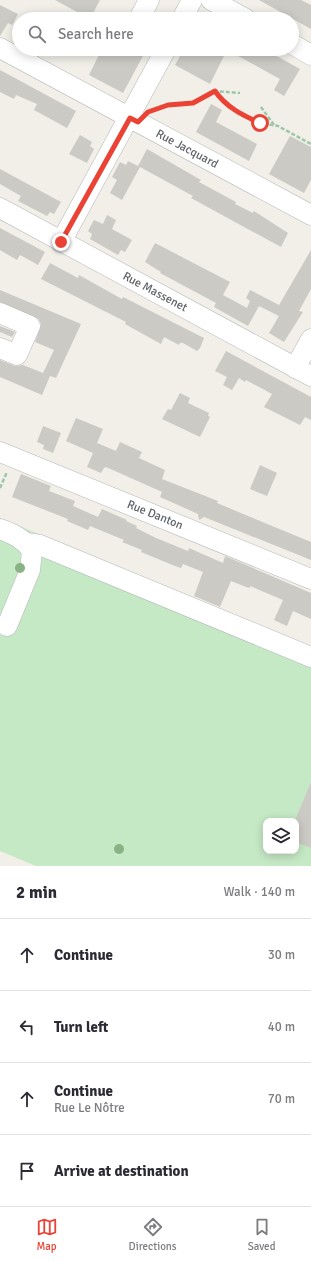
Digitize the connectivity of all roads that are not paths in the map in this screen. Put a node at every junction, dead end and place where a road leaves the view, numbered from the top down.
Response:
1 (149, 0) edge
2 (192, 0) edge
3 (211, 0) edge
4 (143, 12) edge
5 (186, 12) edge
6 (233, 12) edge
7 (0, 48) edge
8 (299, 48) edge
9 (12, 54) edge
10 (311, 55) edge
11 (15, 56) edge
12 (163, 56) edge
13 (134, 120) junction
14 (0, 208) edge
15 (311, 215) edge
16 (61, 242) junction
17 (0, 313) edge
18 (311, 339) edge
19 (0, 348) edge
20 (303, 372) edge
21 (0, 452) edge
22 (0, 529) edge
23 (27, 543) junction
24 (311, 579) edge
25 (7, 626) dead end
26 (311, 657) edge

1 - 4 street
2 - 5 street
3 - 6 street
7 - 9 street, Rue Jacquard
8 - 10 street
11 - 13 street, Rue Jacquard
12 - 13 street
13 - 15 street, Rue Jacquard
13 - 16 street
14 - 16 street, Rue Massenet
16 - 20 street, Rue Massenet
17 - 19 street
18 - 20 street
21 - 24 street, Rue Danton
22 - 23 street
23 - 25 street
23 - 26 street

